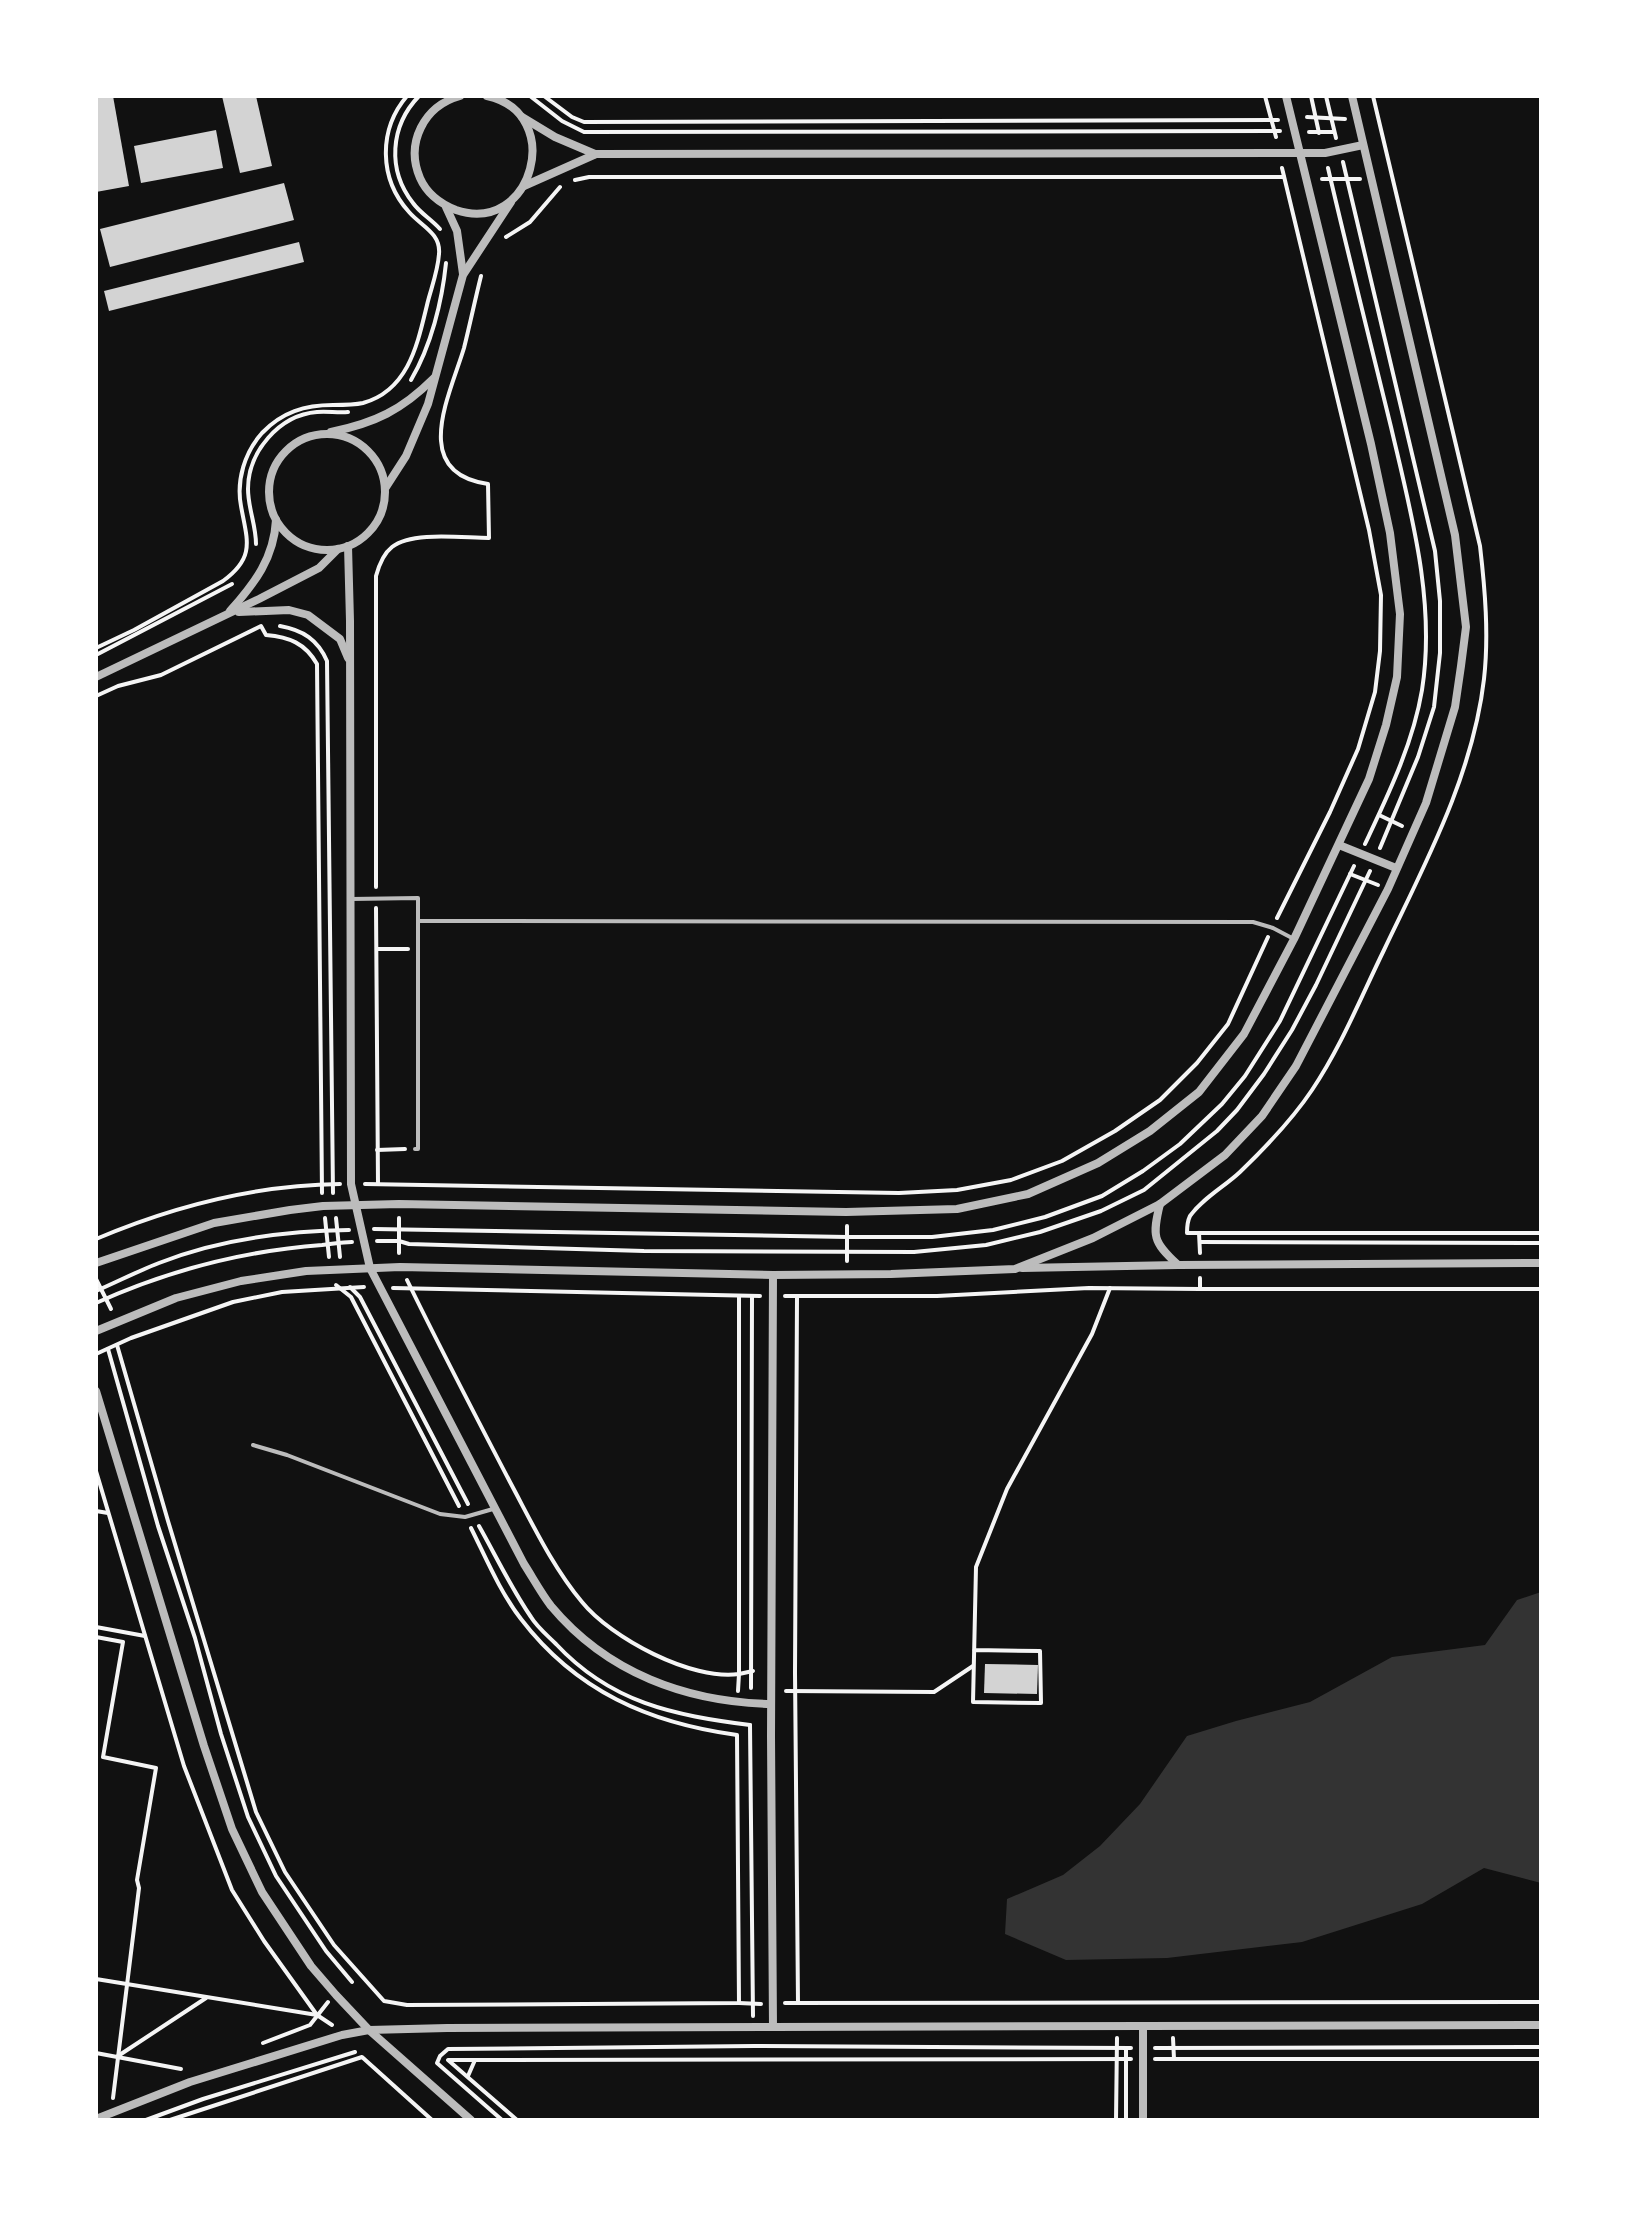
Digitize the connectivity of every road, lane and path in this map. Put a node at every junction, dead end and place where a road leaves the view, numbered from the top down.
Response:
1 (460, 96) edge
2 (487, 96) edge
3 (530, 96) edge
4 (544, 96) edge
5 (1265, 96) edge
6 (1286, 96) edge
7 (1311, 96) edge
8 (1326, 96) edge
9 (1352, 96) edge
10 (1377, 113) dead end
11 (1370, 115) dead end
12 (521, 117) junction
13 (1307, 117) dead end
14 (1316, 117) junction
15 (1332, 118) junction
16 (1345, 119) dead end
17 (1271, 121) junction
18 (602, 122) junction
19 (1294, 132) junction
20 (1334, 132) junction
21 (1319, 133) junction
22 (1275, 134) junction
23 (1322, 142) dead end
24 (603, 143) dead end
25 (1363, 145) junction
26 (1339, 150) junction
27 (1300, 153) junction
28 (596, 154) junction
29 (604, 167) dead end
30 (1328, 168) dead end
31 (1284, 177) dead end
32 (604, 178) junction
33 (1322, 179) dead end
34 (1331, 179) junction
35 (1347, 179) junction
36 (1362, 179) dead end
37 (524, 186) junction
38 (514, 198) junction
39 (446, 206) junction
40 (504, 238) dead end
41 (440, 251) dead end
42 (447, 257) dead end
43 (484, 265) dead end
44 (463, 275) junction
45 (437, 374) junction
46 (404, 386) dead end
47 (352, 412) dead end
48 (323, 434) junction
49 (385, 488) junction
50 (276, 520) junction
51 (348, 546) junction
52 (338, 549) junction
53 (255, 552) dead end
54 (251, 586) junction
55 (266, 610) junction
56 (227, 614) junction
57 (96, 648) edge
58 (96, 655) edge
59 (350, 661) junction
60 (96, 677) edge
61 (96, 696) edge
62 (1339, 845) junction
63 (1361, 854) junction
64 (1375, 859) junction
65 (1396, 868) junction
66 (351, 899) junction
67 (376, 899) junction
68 (418, 921) junction
69 (1294, 939) junction
70 (418, 948) junction
71 (376, 949) junction
72 (410, 949) joint
73 (415, 1149) joint
74 (377, 1150) junction
75 (399, 1183) dead end
76 (378, 1184) dead end
77 (846, 1191) dead end
78 (356, 1204) junction
79 (399, 1204) junction
80 (1160, 1204) junction
81 (323, 1206) junction
82 (334, 1206) junction
83 (846, 1212) junction
84 (360, 1229) junction
85 (399, 1229) junction
86 (326, 1230) junction
87 (337, 1230) junction
88 (847, 1237) junction
89 (399, 1241) junction
90 (338, 1242) junction
91 (363, 1242) junction
92 (1200, 1242) dead end
93 (1541, 1243) edge
94 (328, 1244) junction
95 (847, 1251) junction
96 (96, 1263) edge
97 (1541, 1263) edge
98 (1178, 1265) junction
99 (400, 1267) junction
100 (370, 1268) junction
101 (1015, 1269) junction
102 (330, 1270) junction
103 (341, 1270) junction
104 (773, 1275) junction
105 (847, 1275) junction
106 (351, 1287) junction
107 (380, 1287) junction
108 (338, 1288) junction
109 (1110, 1288) dead end
110 (1200, 1289) dead end
111 (1541, 1289) edge
112 (96, 1291) edge
113 (739, 1295) dead end
114 (752, 1296) dead end
115 (847, 1296) dead end
116 (797, 1297) dead end
117 (96, 1303) edge
118 (96, 1331) edge
119 (117, 1345) junction
120 (108, 1349) junction
121 (96, 1354) edge
122 (96, 1391) edge
123 (253, 1445) dead end
124 (495, 1508) junction
125 (96, 1511) edge
126 (108, 1513) dead end
127 (465, 1517) junction
128 (96, 1627) edge
129 (145, 1636) dead end
130 (96, 1637) edge
131 (974, 1650) junction
132 (973, 1666) junction
133 (771, 1691) junction
134 (795, 1691) junction
135 (751, 1703) junction
136 (771, 1704) junction
137 (96, 1756) edge
138 (103, 1757) junction
139 (96, 1979) edge
140 (352, 1982) dead end
141 (127, 1984) junction
142 (208, 1997) junction
143 (1541, 2002) edge
144 (1118, 2003) junction
145 (447, 2004) junction
146 (317, 2015) dead end
147 (1541, 2025) edge
148 (1117, 2026) junction
149 (753, 2027) junction
150 (773, 2027) junction
151 (1143, 2027) junction
152 (447, 2028) junction
153 (369, 2030) junction
154 (754, 2046) junction
155 (1541, 2047) edge
156 (1116, 2048) junction
157 (1126, 2048) junction
158 (1143, 2048) junction
159 (448, 2049) junction
160 (355, 2052) dead end
161 (96, 2053) edge
162 (118, 2056) junction
163 (1116, 2058) junction
164 (1126, 2059) junction
165 (1143, 2059) junction
166 (1541, 2059) edge
167 (448, 2060) junction
168 (475, 2060) junction
169 (437, 2063) junction
170 (188, 2071) dead end
171 (467, 2077) junction
172 (423, 2079) junction
173 (113, 2098) dead end
174 (407, 2099) junction
175 (96, 2119) edge
176 (146, 2120) edge
177 (170, 2120) edge
178 (432, 2120) edge
179 (471, 2120) edge
180 (502, 2120) edge
181 (517, 2120) edge
182 (1116, 2120) edge
183 (1126, 2120) edge
184 (1143, 2120) edge

1 - 39 street
2 - 12 street
3 - 22 path
4 - 18 path
5 - 17 path
6 - 19 street
7 - 14 path
8 - 15 path
9 - 25 street
10 - 11 path
12 - 28 street
12 - 37 street
13 - 14 path
14 - 15 path
14 - 21 path
15 - 16 path
15 - 20 path
17 - 18 path
17 - 22 path
18 - 24 path
19 - 21 path
19 - 22 path
19 - 27 street
20 - 21 path
20 - 26 path
21 - 23 path
25 - 26 street
25 - 65 street
26 - 27 street
26 - 35 path
27 - 28 street
27 - 62 street
28 - 37 street
29 - 32 path
30 - 34 path
31 - 32 path
32 - 40 path
33 - 34 path
34 - 35 path
34 - 63 path
35 - 36 path
35 - 64 path
37 - 38 street
38 - 39 street
38 - 44 street
39 - 44 street
41 - 57 path
42 - 46 path
43 - 67 path
44 - 45 street
45 - 48 street
45 - 49 street
47 - 53 path
48 - 49 street
48 - 50 street
49 - 51 street
50 - 52 street
50 - 54 street
51 - 52 street
51 - 59 street
52 - 56 street
54 - 56 street
54 - 58 path
55 - 56 street
55 - 59 street
55 - 82 path
56 - 60 street
59 - 66 street
61 - 81 path
62 - 63 street
62 - 69 street
63 - 64 street
63 - 88 path
64 - 65 street
64 - 95 path
65 - 80 street
66 - 67 lane
66 - 78 street
67 - 68 lane
67 - 71 path
68 - 69 lane
68 - 70 lane
69 - 83 street
70 - 72 lane
70 - 73 lane
71 - 72 path
71 - 74 path
73 - 74 path
74 - 76 path
75 - 79 path
77 - 83 path
78 - 79 street
78 - 82 street
78 - 84 street
79 - 83 street
79 - 85 path
80 - 98 street
80 - 101 street
81 - 82 street
81 - 86 path
81 - 96 street
82 - 87 path
83 - 88 path
84 - 85 path
84 - 87 path
84 - 91 street
85 - 88 path
85 - 89 path
86 - 87 path
86 - 94 path
86 - 112 path
87 - 90 path
88 - 95 path
89 - 91 path
89 - 95 path
89 - 99 path
90 - 91 path
90 - 94 path
90 - 103 path
91 - 100 street
92 - 93 path
94 - 102 path
94 - 117 path
95 - 105 path
97 - 98 street
98 - 101 street
99 - 100 street
99 - 104 street
99 - 113 path
100 - 103 street
100 - 107 street
101 - 105 street
102 - 103 street
102 - 108 path
102 - 118 street
103 - 106 path
104 - 105 street
104 - 133 street
105 - 115 path
106 - 107 path
106 - 108 path
107 - 124 street
108 - 119 path
108 - 127 path
109 - 131 path
110 - 111 path
114 - 135 path
116 - 134 path
119 - 120 path
119 - 145 path
120 - 121 path
120 - 140 path
122 - 153 street
123 - 127 lane
124 - 127 lane
124 - 135 street
125 - 126 path
127 - 145 path
128 - 129 path
130 - 138 path
131 - 132 path
131 - 132 path
132 - 134 path
133 - 134 path
133 - 136 street
134 - 144 path
135 - 136 street
135 - 149 path
136 - 150 street
137 - 138 path
138 - 141 path
139 - 141 path
141 - 142 path
141 - 162 path
142 - 146 path
142 - 162 path
143 - 144 path
144 - 148 path
145 - 152 path
147 - 151 street
148 - 150 street
148 - 151 street
148 - 156 path
149 - 150 street
149 - 152 street
149 - 154 path
151 - 158 street
152 - 153 street
152 - 159 path
153 - 172 street
153 - 175 street
154 - 156 path
154 - 159 path
155 - 158 path
156 - 157 path
156 - 163 path
157 - 158 path
157 - 164 path
158 - 165 street
159 - 167 path
159 - 169 path
160 - 176 path
161 - 162 path
162 - 170 path
162 - 173 path
163 - 164 path
163 - 168 path
163 - 182 path
164 - 165 path
164 - 183 path
165 - 166 path
165 - 184 street
167 - 168 path
167 - 169 path
167 - 171 path
168 - 171 path
169 - 172 path
169 - 180 path
171 - 181 path
172 - 174 path
172 - 179 street
174 - 177 path
174 - 178 path

